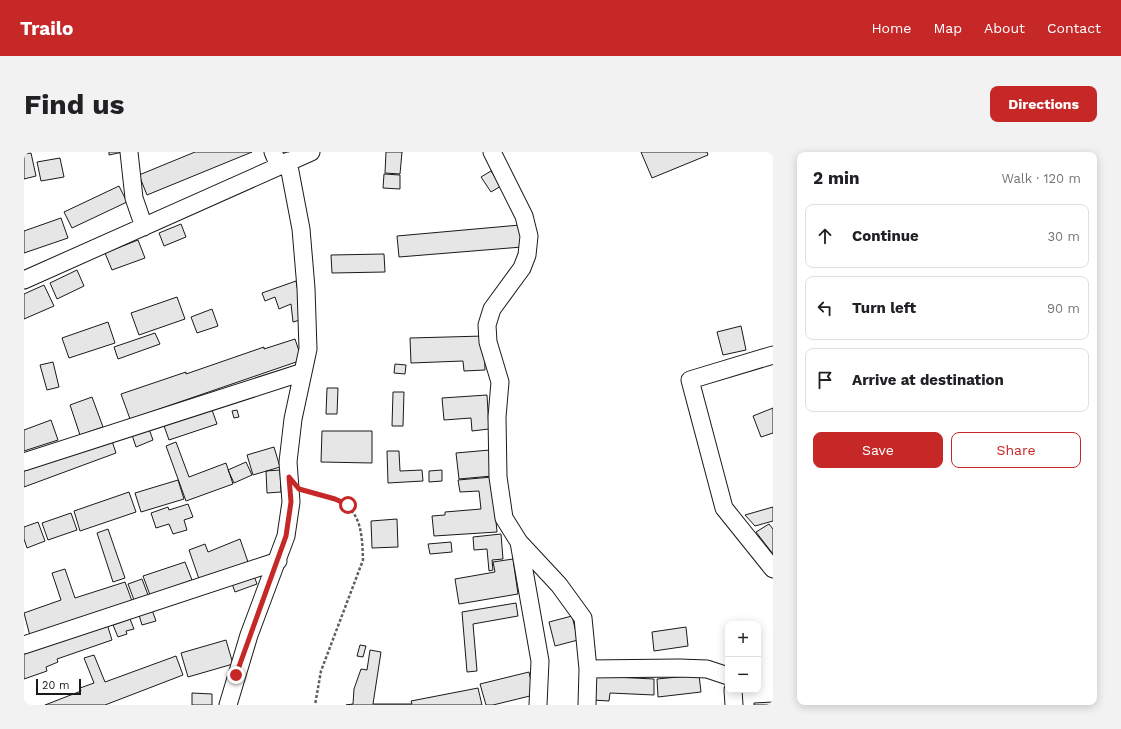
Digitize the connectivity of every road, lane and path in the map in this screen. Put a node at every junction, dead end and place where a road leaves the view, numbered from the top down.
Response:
1 (129, 152) edge
2 (311, 152) edge
3 (492, 152) edge
4 (280, 160) edge
5 (144, 227) junction
6 (24, 280) edge
7 (773, 355) edge
8 (303, 372) junction
9 (24, 462) edge
10 (289, 477) junction
11 (519, 542) junction
12 (278, 561) junction
13 (773, 569) edge
14 (24, 645) edge
15 (588, 669) junction
16 (725, 675) edge
17 (734, 693) edge
18 (228, 705) edge
19 (315, 705) edge
20 (538, 705) edge
21 (587, 705) edge
22 (734, 705) edge

1 - 5 street
2 - 4 street
3 - 11 street
4 - 5 street
4 - 8 street
5 - 6 street
7 - 13 street
8 - 9 street
8 - 10 street
10 - 12 street
10 - 19 path
11 - 15 street
11 - 20 street
12 - 14 street
12 - 18 street
15 - 16 street
15 - 21 street
17 - 22 street

